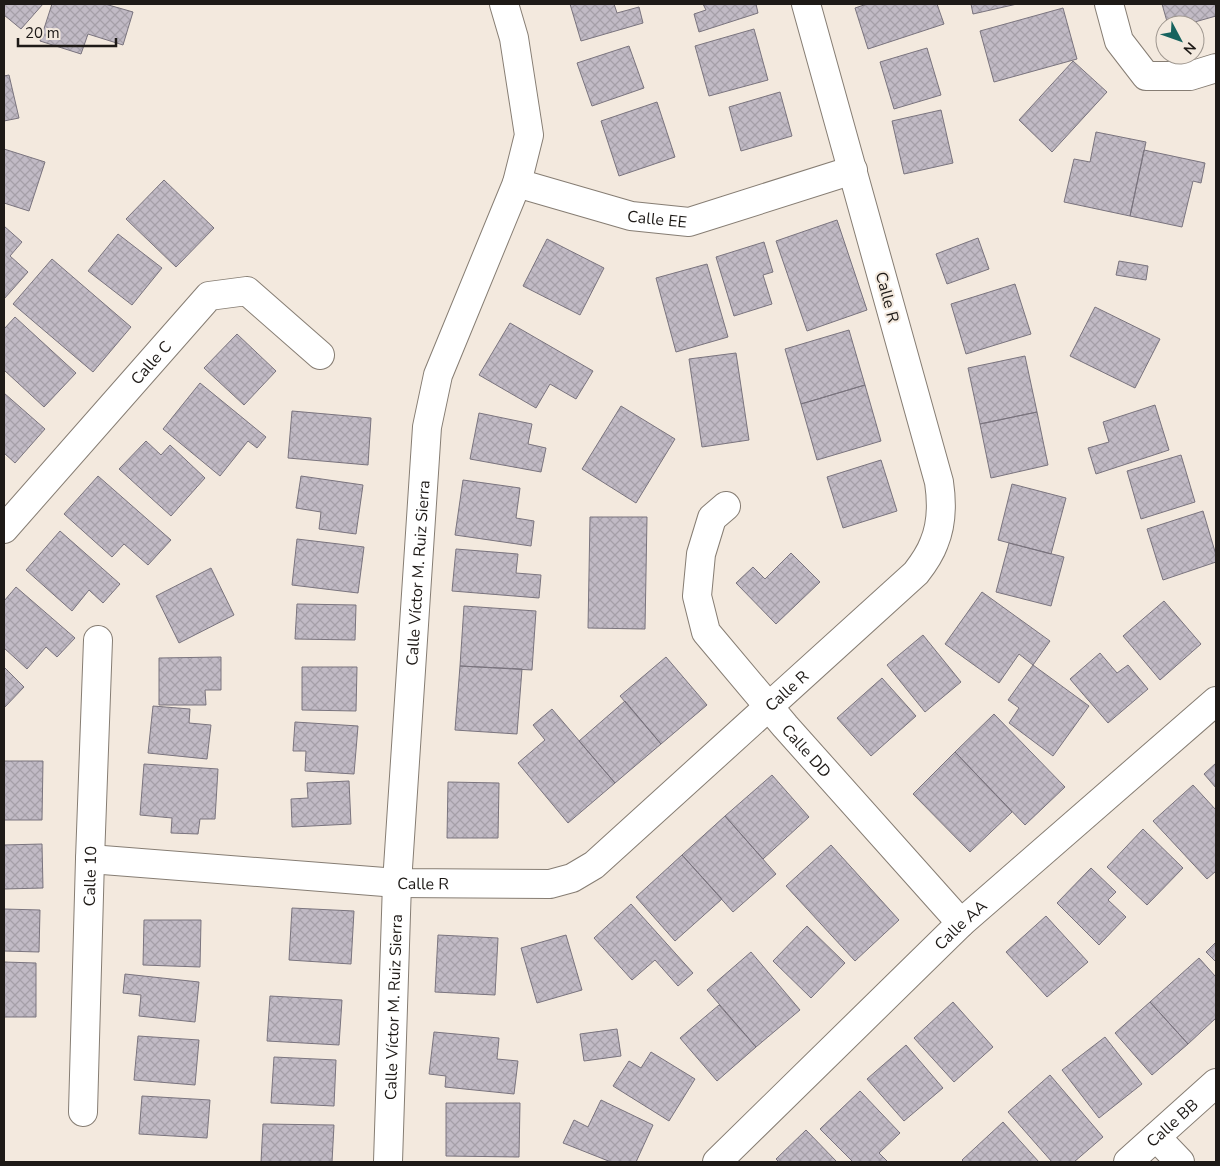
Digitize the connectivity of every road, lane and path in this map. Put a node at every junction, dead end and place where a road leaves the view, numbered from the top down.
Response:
1 (504, 4) edge
2 (806, 4) edge
3 (1109, 4) edge
4 (1216, 68) edge
5 (853, 170) junction
6 (517, 183) junction
7 (320, 355) dead end
8 (726, 506) dead end
9 (4, 529) edge
10 (98, 640) dead end
11 (1216, 701) edge
12 (769, 707) junction
13 (90, 859) junction
14 (397, 883) junction
15 (961, 923) junction
16 (1216, 1083) edge
17 (83, 1112) dead end
18 (1156, 1137) junction
19 (388, 1162) edge
20 (717, 1162) edge
21 (1128, 1162) edge
22 (1180, 1162) edge

1 - 6 street, Calle Víctor M. Ruiz Sierra
2 - 5 street, Calle R
3 - 4 street
5 - 6 street, Calle EE
5 - 12 street, Calle R
6 - 14 street, Calle Víctor M. Ruiz Sierra
7 - 9 street, Calle C
8 - 12 street, Calle DD
10 - 13 street, Calle 10
11 - 15 street, Calle AA
12 - 14 street, Calle R
12 - 15 street, Calle DD
13 - 14 street, Calle R
13 - 17 street, Calle 10
14 - 19 street, Calle Víctor M. Ruiz Sierra
15 - 20 street, Calle AA
16 - 18 street, Calle BB
18 - 21 street, Calle BB
18 - 22 street

